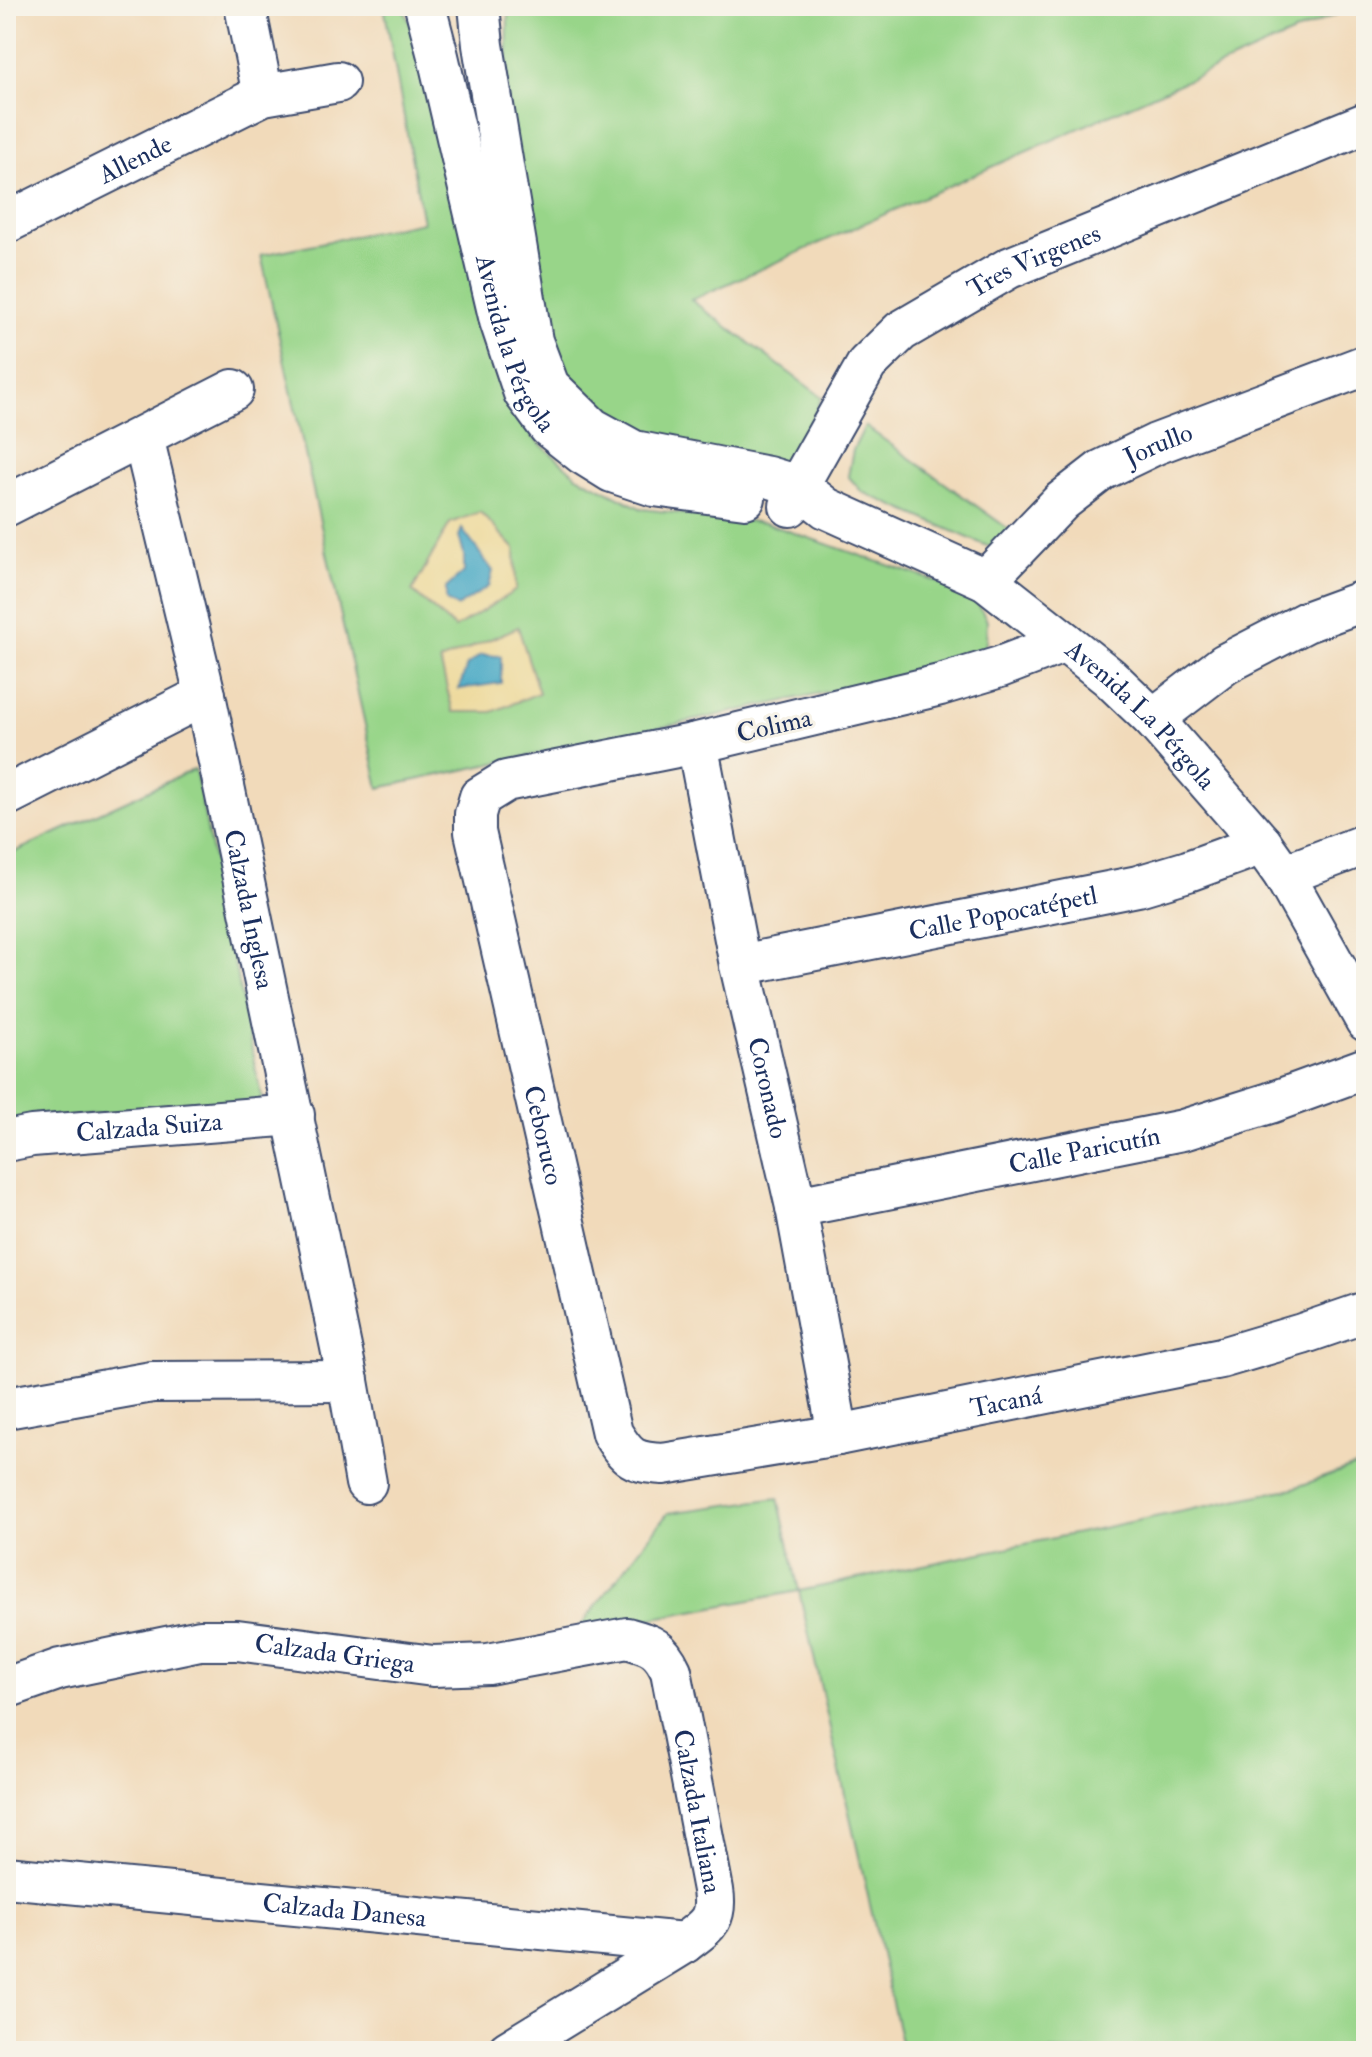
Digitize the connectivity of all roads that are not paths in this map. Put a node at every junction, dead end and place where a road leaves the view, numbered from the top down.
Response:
1 (245, 6) edge
2 (425, 6) edge
3 (479, 6) edge
4 (483, 45) junction
5 (438, 56) junction
6 (338, 82) dead end
7 (263, 95) junction
8 (1366, 123) edge
9 (6, 223) edge
10 (1366, 365) edge
11 (233, 390) dead end
12 (143, 437) junction
13 (804, 500) junction
14 (6, 506) edge
15 (986, 580) junction
16 (1366, 600) edge
17 (1065, 642) junction
18 (205, 695) junction
19 (1153, 719) junction
20 (697, 743) junction
21 (6, 796) edge
22 (480, 797) joint
23 (1366, 844) edge
24 (1273, 859) junction
25 (740, 965) junction
26 (1366, 1021) edge
27 (1366, 1068) edge
28 (294, 1115) junction
29 (6, 1141) edge
30 (796, 1207) junction
31 (1366, 1312) edge
32 (348, 1381) junction
33 (6, 1408) edge
34 (838, 1435) junction
35 (638, 1462) joint
36 (366, 1483) dead end
37 (663, 1654) joint
38 (6, 1688) edge
39 (6, 1877) edge
40 (684, 1943) junction
41 (508, 2051) edge

1 - 7 street
2 - 5 street, Avenida la Pérgola
3 - 4 street, Avenida la Pérgola
4 - 5 street
4 - 13 street, Avenida la Pérgola
5 - 13 street, Avenida la Pérgola
6 - 7 street, Allende
7 - 9 street, Allende
8 - 13 street, Tres Virgenes
10 - 15 street, Jorullo
11 - 12 street
12 - 14 street
12 - 18 street, Calzada Inglesa
13 - 15 street, Avenida La Pérgola
15 - 17 street, Avenida La Pérgola
16 - 19 street
17 - 19 street, Avenida La Pérgola
17 - 20 street, Colima
18 - 21 street
18 - 28 street, Calzada Inglesa
19 - 24 street, Avenida La Pérgola
20 - 22 street, Colima
20 - 25 street, Coronado
22 - 35 street, Ceboruco
23 - 24 street, Calle Popocatépetl
24 - 25 street, Calle Popocatépetl
24 - 26 street, Avenida La Pérgola
25 - 30 street, Coronado
27 - 30 street, Calle Paricutín
28 - 29 street, Calzada Suiza
28 - 32 street, Calzada Inglesa
30 - 34 street, Coronado
31 - 34 street, Tacaná
32 - 33 street
32 - 36 street, Calzada Inglesa
34 - 35 street, Tacaná
37 - 38 street, Calzada Griega
37 - 40 street, Calzada Italiana
39 - 40 street, Calzada Danesa
40 - 41 street, Calzada Italiana

